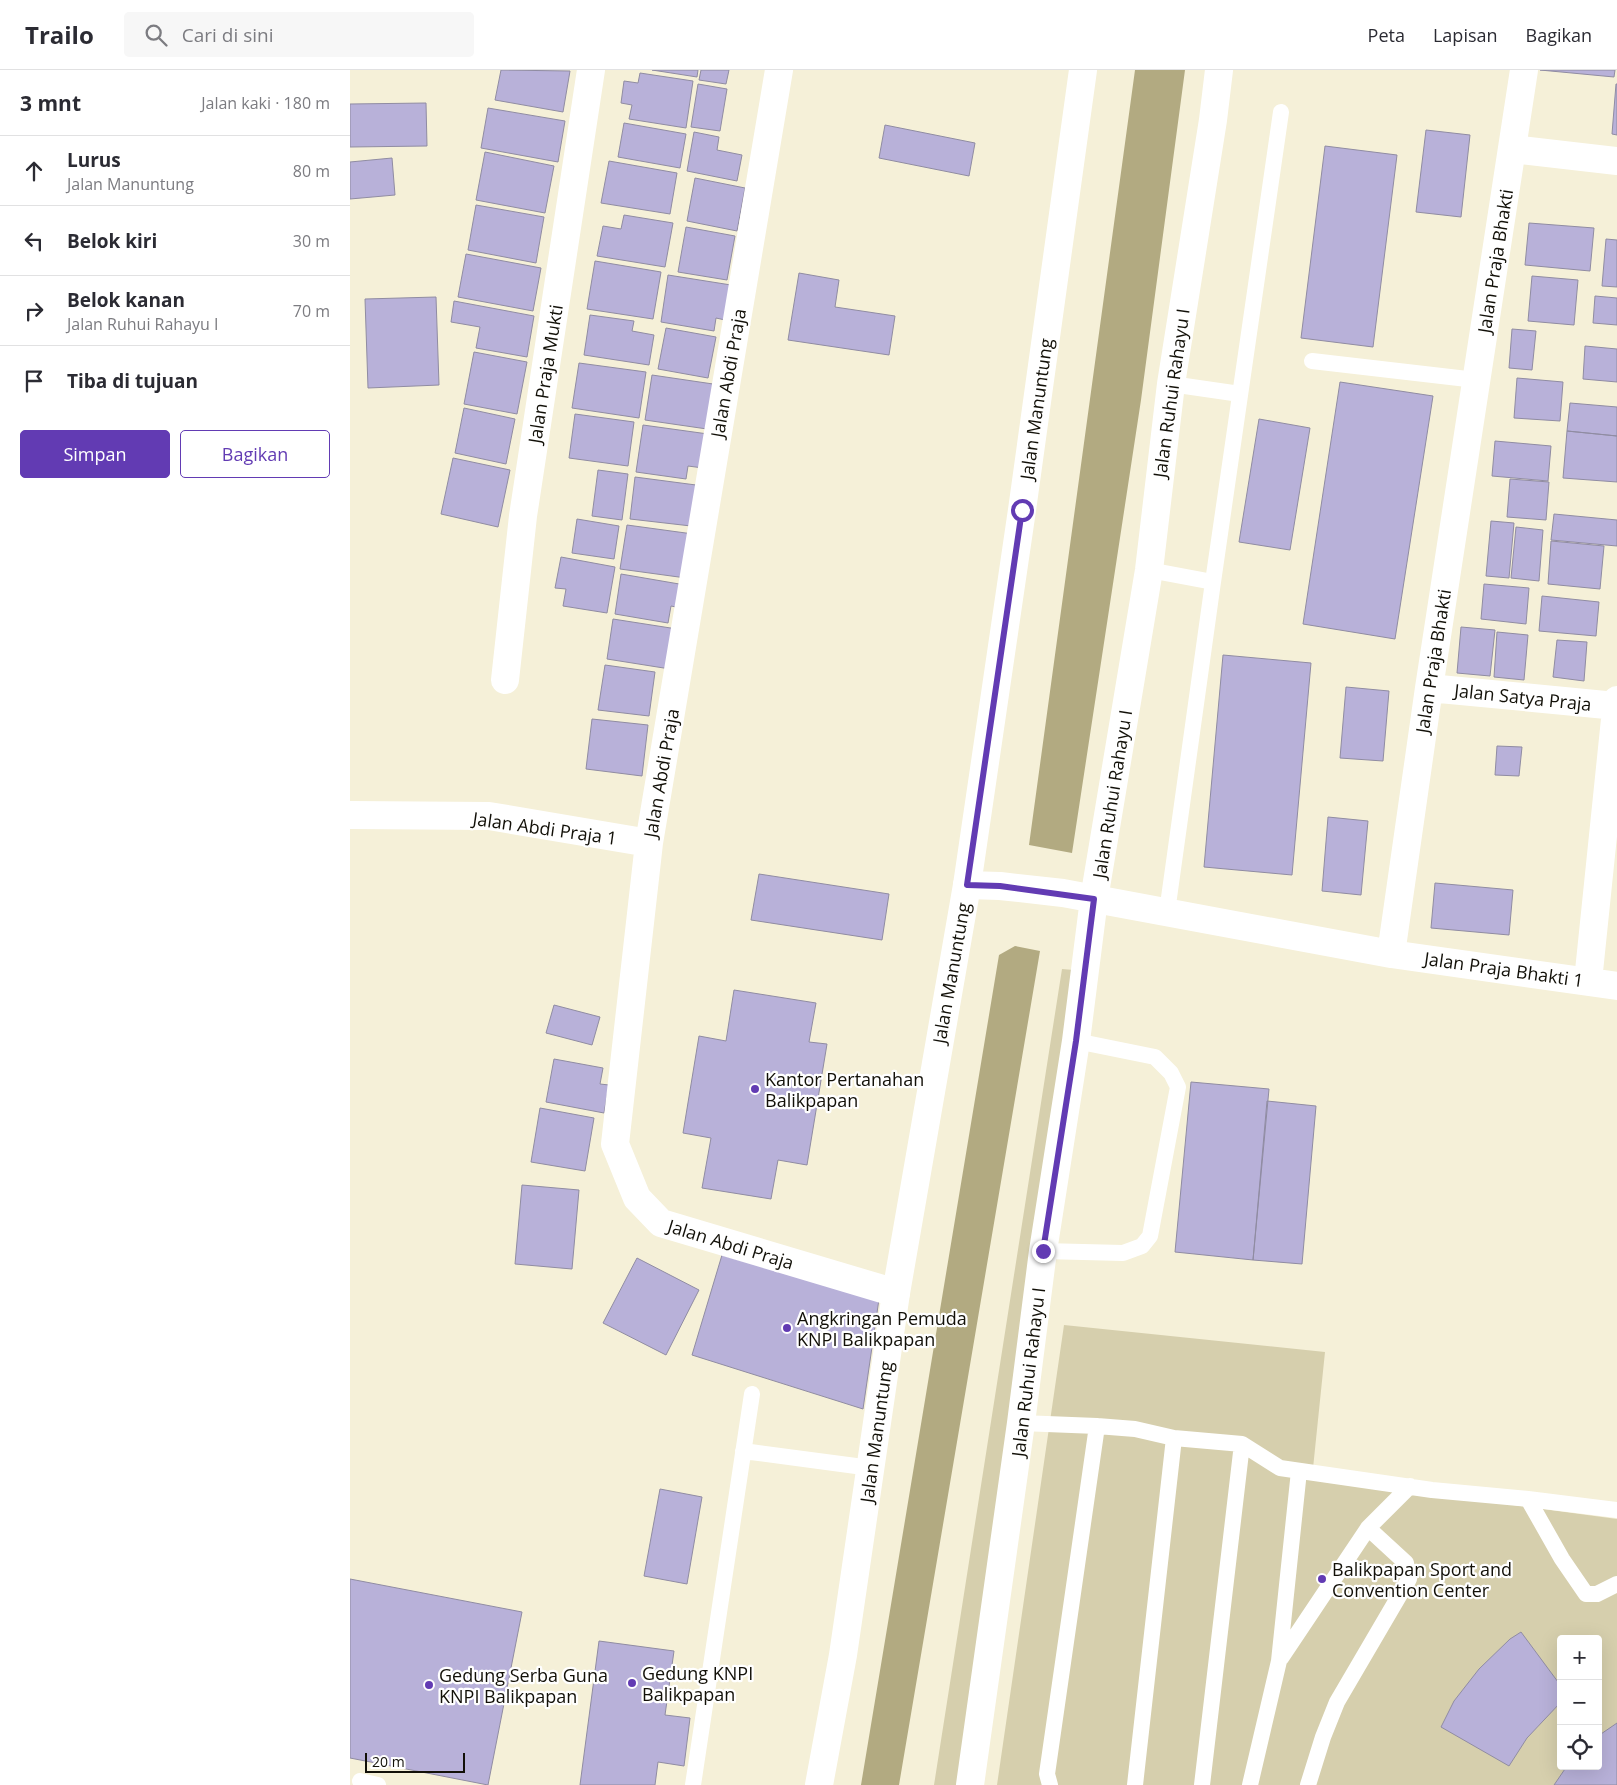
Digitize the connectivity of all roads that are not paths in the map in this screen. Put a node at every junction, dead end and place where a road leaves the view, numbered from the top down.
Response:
1 (591, 70) edge
2 (779, 70) edge
3 (1083, 70) edge
4 (1219, 70) edge
5 (1524, 70) edge
6 (1281, 112) dead end
7 (1512, 149) junction
8 (1617, 161) edge
9 (1312, 360) dead end
10 (1476, 380) junction
11 (1172, 384) junction
12 (1240, 394) junction
13 (1149, 570) junction
14 (1213, 582) junction
15 (504, 680) dead end
16 (1429, 688) junction
17 (1617, 704) edge
18 (350, 814) edge
19 (649, 843) junction
20 (967, 885) junction
21 (1094, 899) junction
22 (1167, 912) junction
23 (1391, 954) junction
24 (1588, 981) junction
25 (1617, 986) edge
26 (1076, 1041) junction
27 (1043, 1251) junction
28 (896, 1293) junction
29 (752, 1394) dead end
30 (1021, 1423) junction
31 (1097, 1426) junction
32 (1174, 1438) junction
33 (1242, 1444) junction
34 (743, 1451) junction
35 (871, 1468) junction
36 (1299, 1471) junction
37 (1410, 1486) junction
38 (1528, 1499) junction
39 (1617, 1510) edge
40 (1368, 1528) junction
41 (1617, 1584) edge
42 (1279, 1661) junction
43 (360, 1781) dead end
44 (378, 1785) edge
45 (693, 1785) edge
46 (819, 1785) edge
47 (970, 1785) edge
48 (1050, 1785) edge
49 (1135, 1785) edge
50 (1202, 1785) edge
51 (1250, 1785) edge
52 (1308, 1785) edge

1 - 15 street, Jalan Praja Mukti
2 - 19 street, Jalan Abdi Praja
3 - 20 street, Jalan Manuntung
4 - 11 street, Jalan Ruhui Rahayu I
5 - 7 street, Jalan Praja Bhakti
6 - 12 lane
7 - 8 street
7 - 10 street, Jalan Praja Bhakti
9 - 10 lane
10 - 16 street, Jalan Praja Bhakti
11 - 12 lane
11 - 13 street, Jalan Ruhui Rahayu I
12 - 14 lane
13 - 14 lane
13 - 21 street, Jalan Ruhui Rahayu I
14 - 22 lane
16 - 17 street, Jalan Satya Praja
16 - 23 street, Jalan Praja Bhakti
17 - 24 street
18 - 19 street, Jalan Abdi Praja 1
19 - 28 street, Jalan Abdi Praja
20 - 21 street
20 - 28 street, Jalan Manuntung
21 - 22 street
21 - 26 street, Jalan Ruhui Rahayu I
22 - 23 street
23 - 24 street, Jalan Praja Bhakti 1
24 - 25 street, Jalan Praja Bhakti 1
26 - 27 street, Jalan Ruhui Rahayu I
26 - 27 lane
27 - 30 street, Jalan Ruhui Rahayu I
28 - 35 street, Jalan Manuntung
29 - 34 lane
30 - 31 lane
30 - 47 street, Jalan Ruhui Rahayu I
31 - 32 lane
31 - 48 lane
32 - 33 lane
32 - 49 lane
33 - 36 lane
33 - 50 lane
34 - 35 lane
34 - 45 lane
35 - 46 street, Jalan Manuntung
36 - 37 lane
36 - 42 lane
37 - 38 lane
37 - 40 lane
38 - 39 lane
38 - 41 lane
40 - 42 lane
40 - 52 lane
42 - 51 lane
43 - 44 lane

